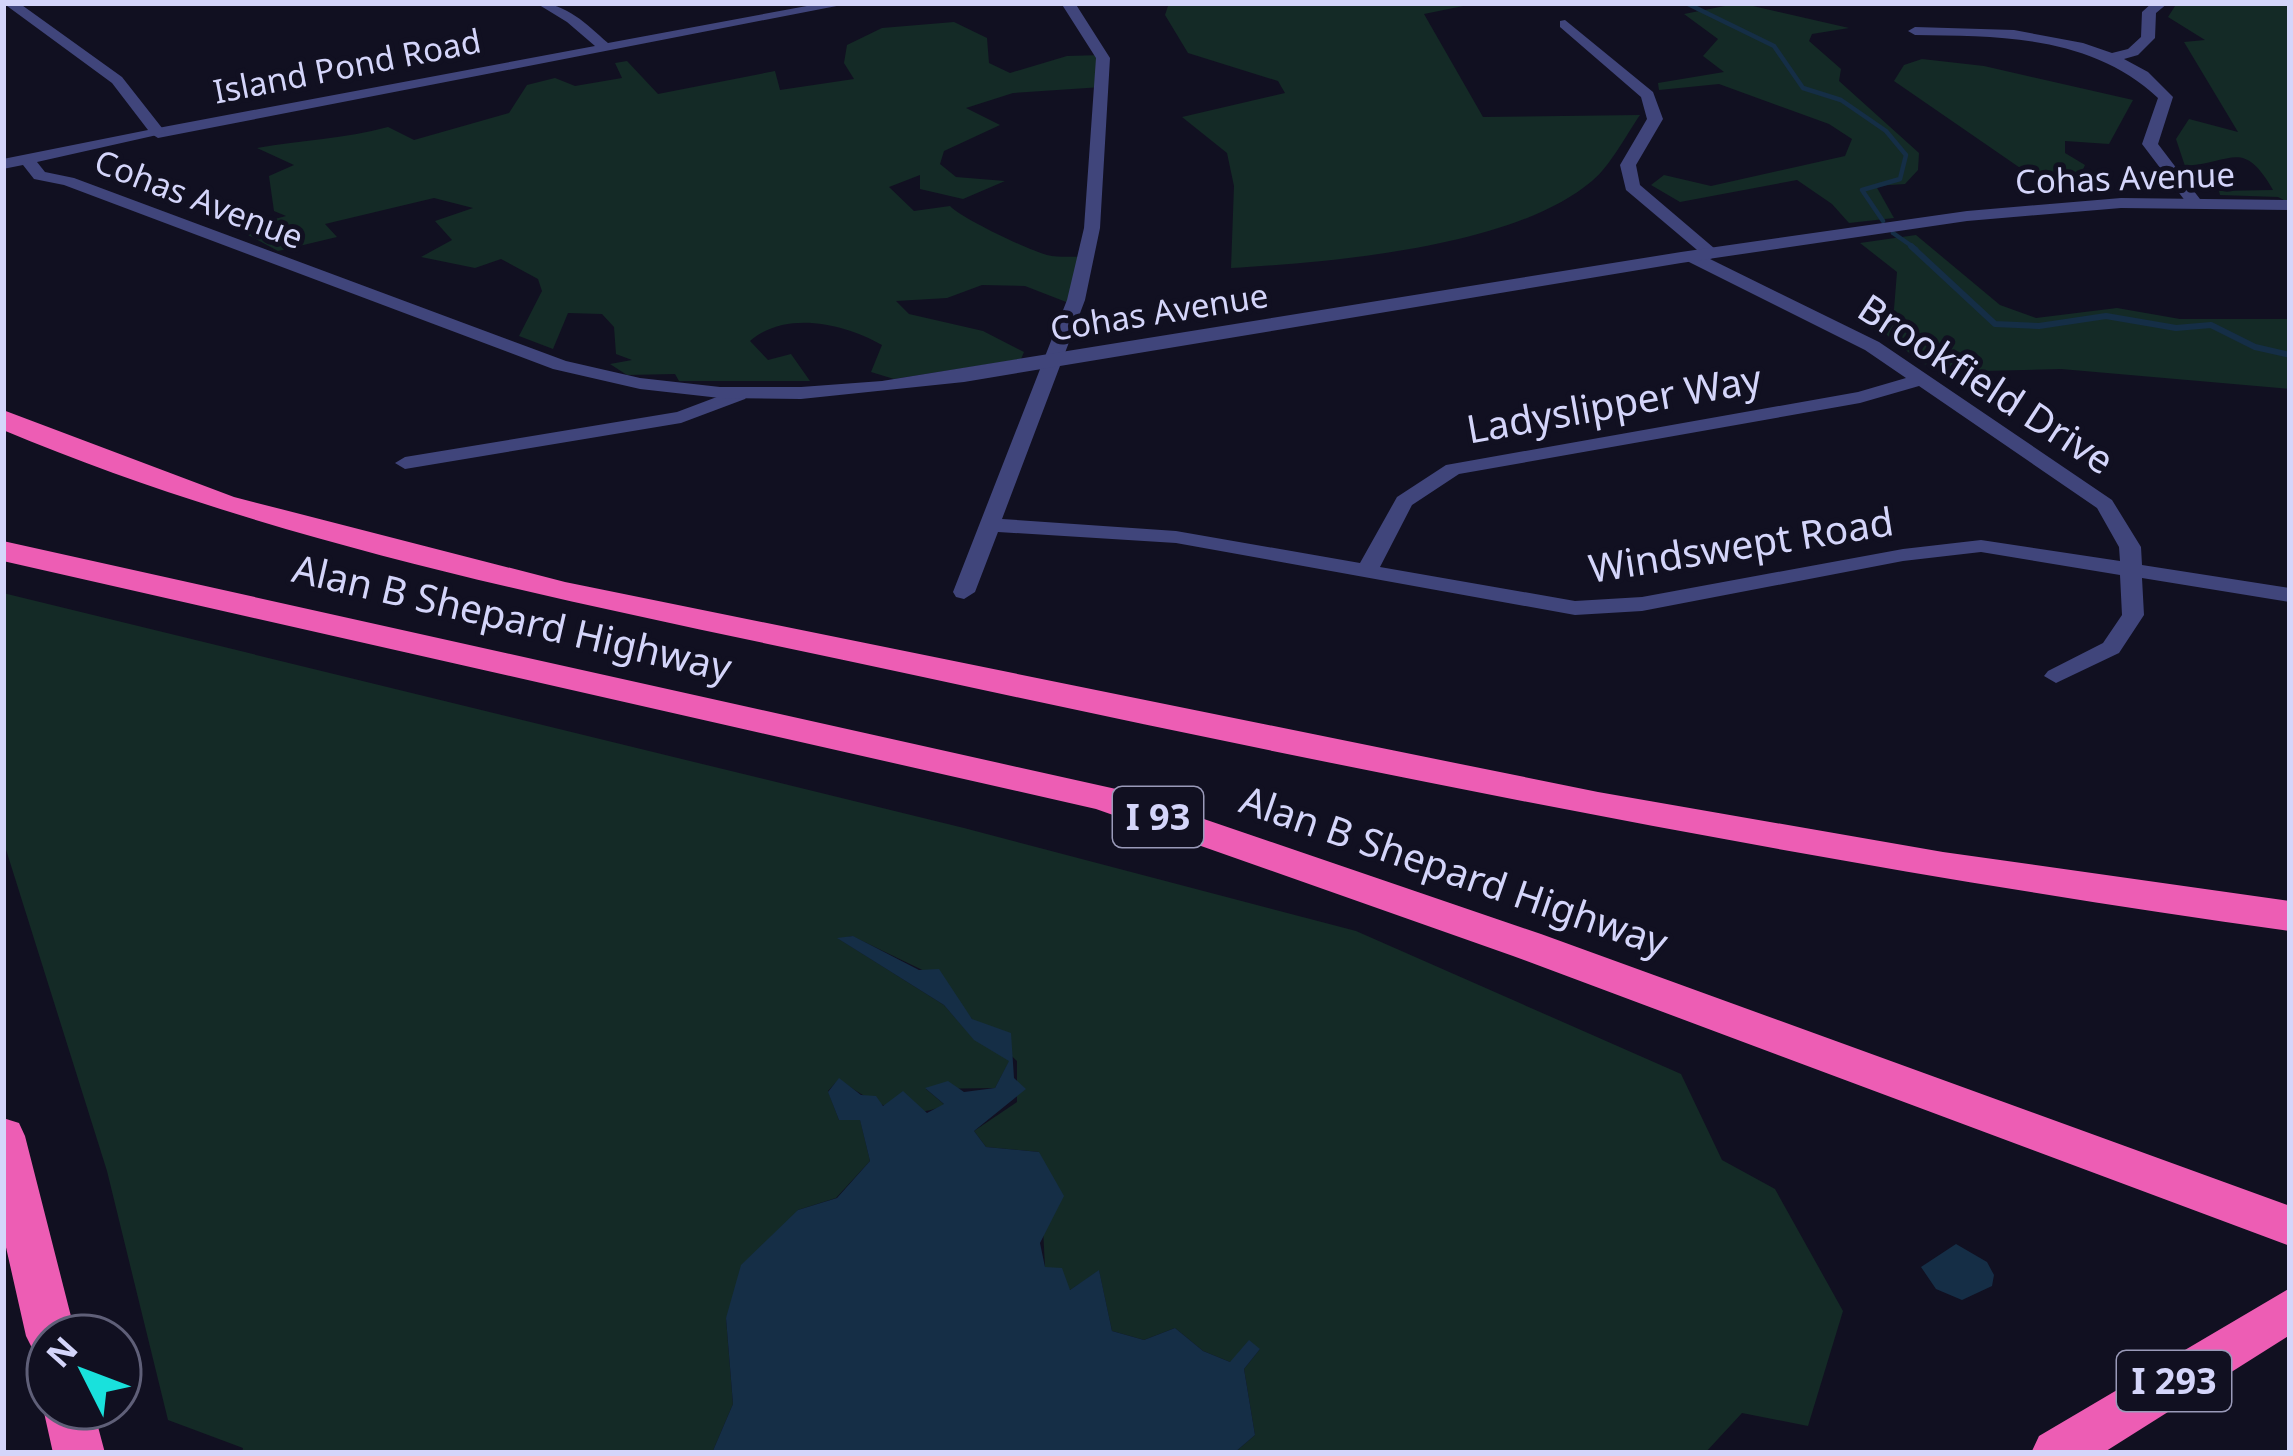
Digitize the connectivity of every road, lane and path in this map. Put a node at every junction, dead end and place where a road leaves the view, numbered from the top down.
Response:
1 (10, 3) edge
2 (543, 3) edge
3 (845, 3) edge
4 (1068, 3) edge
5 (2161, 3) edge
6 (1565, 24) dead end
7 (43, 29) junction
8 (1915, 31) dead end
9 (604, 47) junction
10 (2109, 58) junction
11 (158, 133) junction
12 (136, 137) junction
13 (48, 155) junction
14 (27, 159) junction
15 (3, 164) edge
16 (68, 182) junction
17 (2194, 202) junction
18 (2290, 205) edge
19 (1703, 256) junction
20 (1052, 360) junction
21 (1923, 379) junction
22 (739, 395) junction
23 (3, 419) edge
24 (405, 464) dead end
25 (990, 525) junction
26 (3, 551) edge
27 (2132, 568) junction
28 (1366, 572) junction
29 (964, 592) dead end
30 (2290, 595) edge
31 (2056, 676) dead end
32 (2290, 916) edge
33 (3, 1136) edge
34 (2282, 1223) edge
35 (2290, 1309) edge
36 (45, 1312) edge
37 (2057, 1453) edge

1 - 7 street
2 - 9 street
3 - 9 street, Island Pond Road
4 - 20 street
5 - 10 street
6 - 19 street, Brookfield Drive
7 - 11 street
7 - 12 street
8 - 10 street
9 - 11 street, Island Pond Road
10 - 17 street
11 - 12 street, Island Pond Road
12 - 13 street, Island Pond Road
13 - 14 street, Island Pond Road
13 - 16 street, Cohas Avenue
14 - 15 street, Island Pond Road
14 - 16 street, Cohas Avenue
16 - 22 street, Cohas Avenue
17 - 18 street, Cohas Avenue
17 - 19 street, Cohas Avenue
19 - 20 street, Cohas Avenue
19 - 21 street, Brookfield Drive
20 - 22 street, Cohas Avenue
20 - 25 street
21 - 27 street, Brookfield Drive
21 - 28 street, Ladyslipper Way
22 - 24 street
23 - 32 highway
25 - 28 street, Windswept Road
25 - 29 street
26 - 34 highway, Alan B Shepard Highway / I 93
27 - 28 street, Windswept Road
27 - 30 street, Windswept Road
27 - 31 street, Brookfield Drive
33 - 36 highway
35 - 37 highway, I 293

